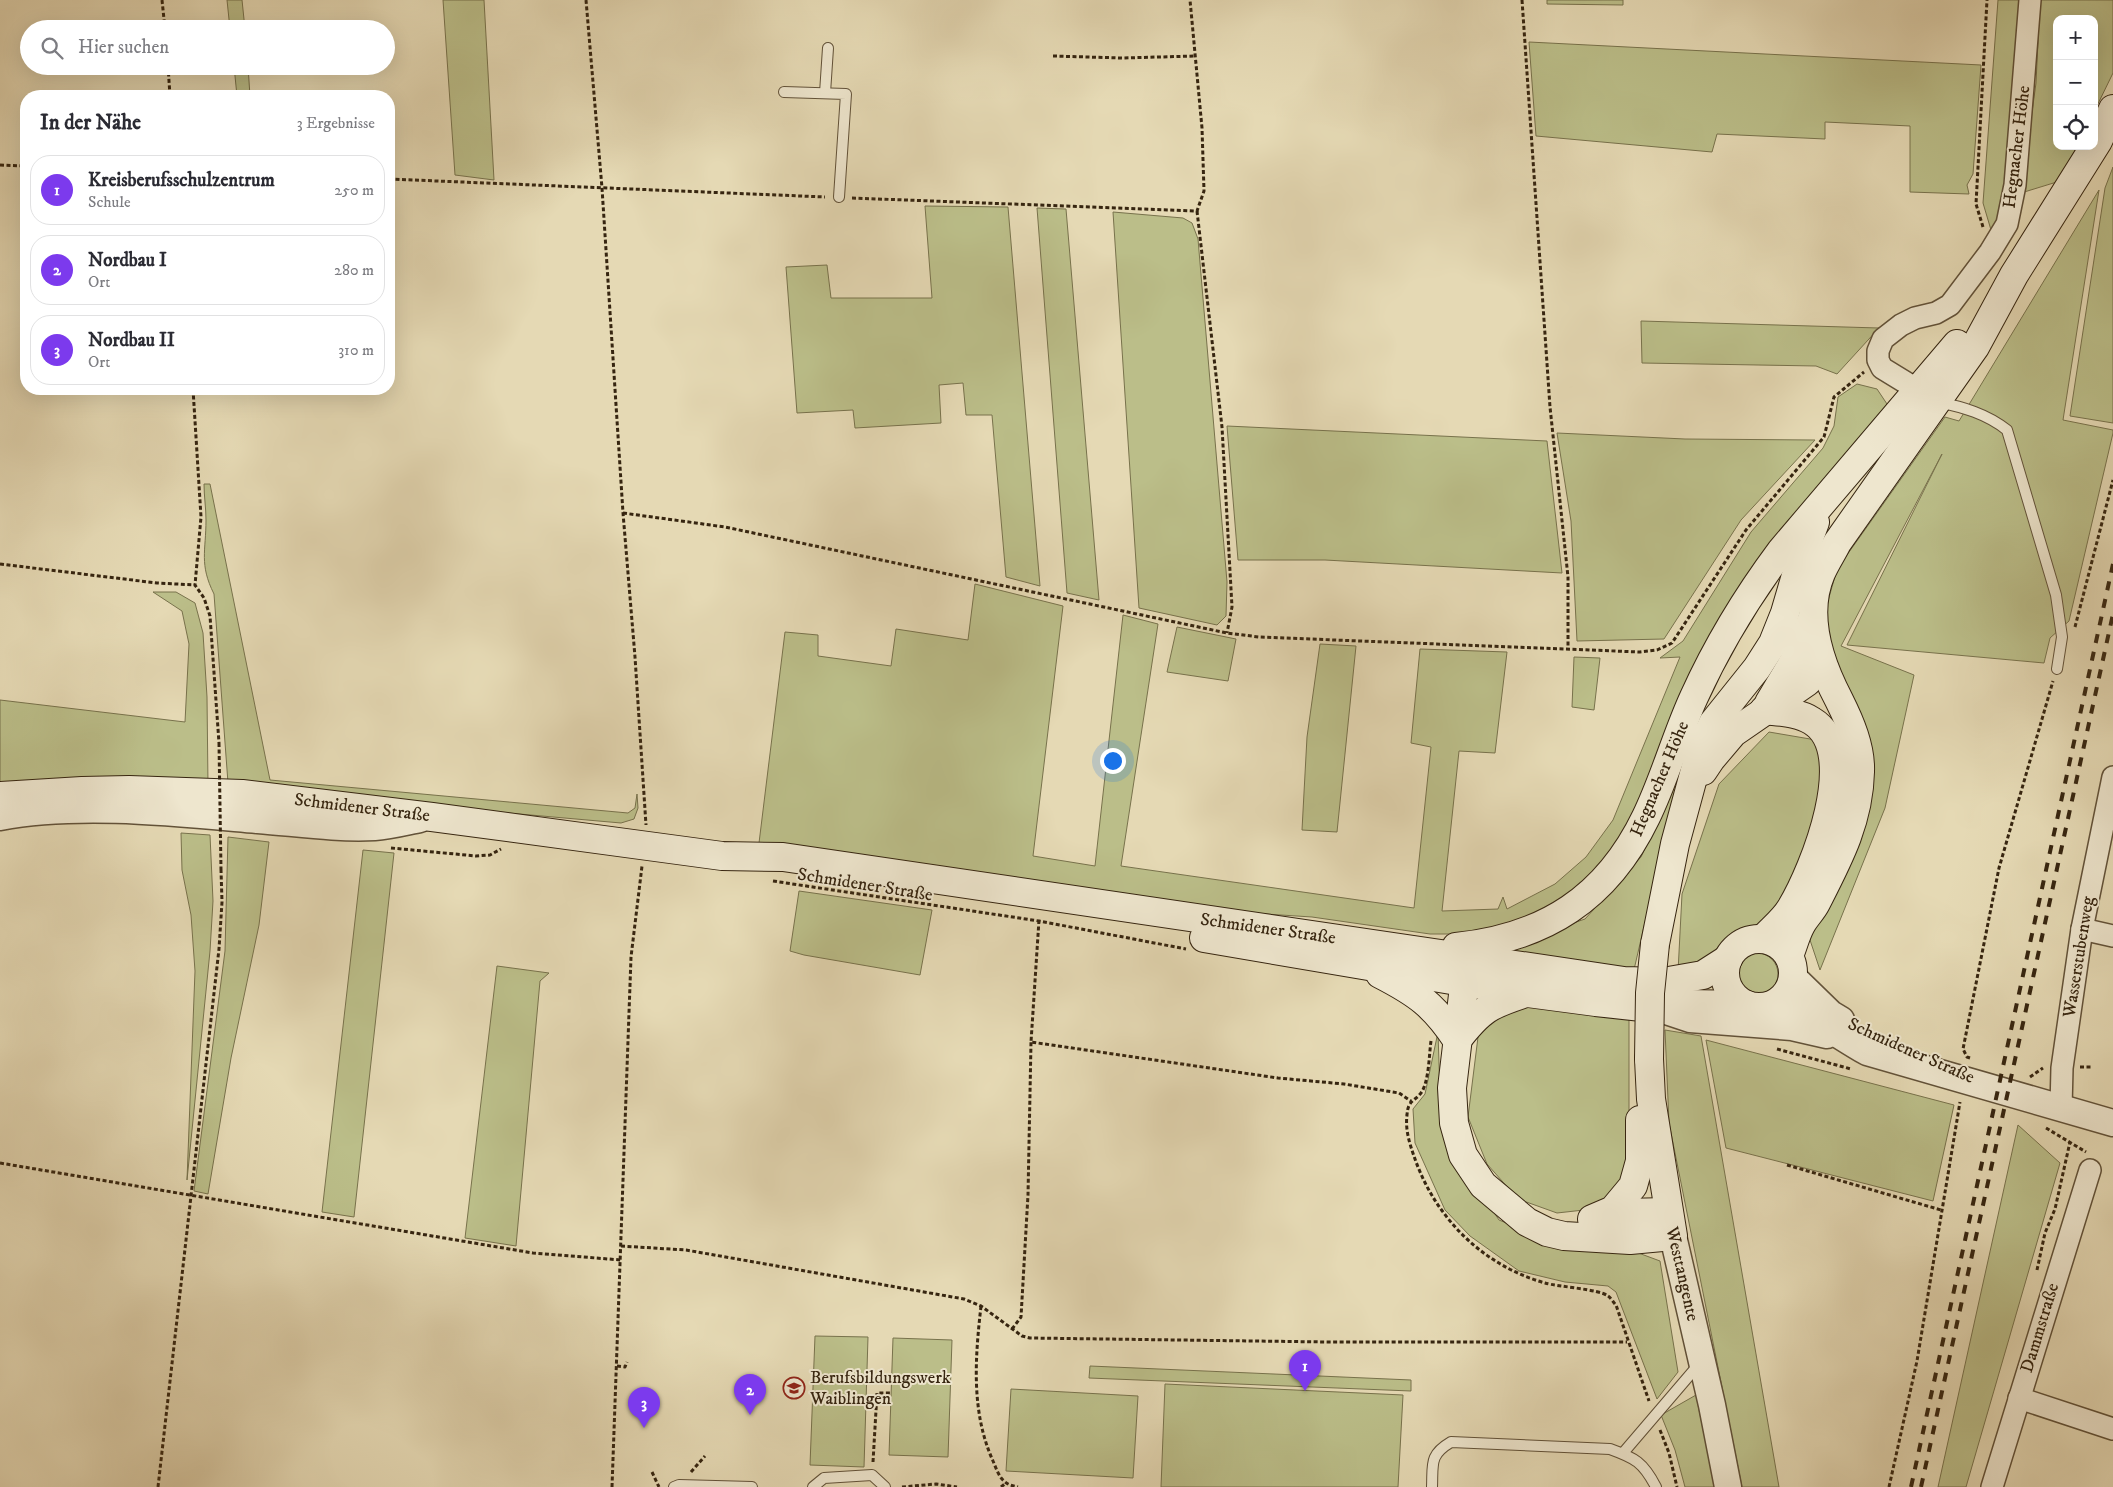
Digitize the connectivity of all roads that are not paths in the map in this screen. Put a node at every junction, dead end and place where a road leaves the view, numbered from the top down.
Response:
1 (2030, 0) edge
2 (828, 48) dead end
3 (784, 92) dead end
4 (825, 93) junction
5 (2113, 109) edge
6 (839, 197) road end
7 (1928, 396) junction
8 (1823, 502) junction
9 (1813, 617) junction
10 (1820, 658) junction
11 (2057, 668) road end
12 (1764, 710) junction
13 (2113, 777) edge
14 (0, 796) edge
15 (1689, 796) junction
16 (2110, 805) edge
17 (0, 817) edge
18 (432, 817) junction
19 (1041, 903) junction
20 (2082, 929) junction
21 (2109, 935) edge
22 (1763, 939) junction
23 (1416, 951) junction
24 (1728, 959) junction
25 (1493, 962) junction
26 (1360, 964) junction
27 (1791, 966) junction
28 (1470, 982) junction
29 (1528, 993) junction
30 (1777, 1002) junction
31 (1746, 1005) junction
32 (1660, 1009) junction
33 (1842, 1038) junction
34 (1457, 1040) junction
35 (1649, 1063) junction
36 (1984, 1085) junction
37 (2053, 1118) junction
38 (2113, 1122) edge
39 (2092, 1164) road end
40 (1506, 1206) junction
41 (1592, 1219) junction
42 (1670, 1224) junction
43 (1702, 1360) junction
44 (2019, 1398) junction
45 (2113, 1429) edge
46 (1623, 1453) junction
47 (674, 1487) edge
48 (752, 1487) edge
49 (813, 1487) edge
50 (885, 1487) edge
51 (1432, 1487) edge
52 (1656, 1487) edge
53 (1728, 1487) edge
54 (1992, 1487) edge

1 - 7 street, Hegnacher Höhe
2 - 4 lane
3 - 4 lane
4 - 6 lane
5 - 7 main road, Hegnacher Höhe
7 - 8 main road, Hegnacher Höhe
7 - 9 main road, Hegnacher Höhe
7 - 11 lane
8 - 15 main road, Hegnacher Höhe
8 - 23 main road, Hegnacher Höhe
9 - 10 main road, Hegnacher Höhe
9 - 12 main road, Hegnacher Höhe
10 - 12 main road, Hegnacher Höhe
10 - 27 main road, Hegnacher Höhe
12 - 15 main road, Hegnacher Höhe
12 - 22 main road
13 - 16 street, Wasserstubenweg
14 - 18 main road, Schmidener Straße
15 - 35 main road, Hegnacher Höhe, bridge
16 - 20 street, Wasserstubenweg
17 - 18 street
18 - 19 main road, Schmidener Straße
19 - 23 main road, Schmidener Straße
19 - 26 main road, Schmidener Straße
20 - 21 street
20 - 37 street, Wasserstubenweg
22 - 24 main road
22 - 27 main road
23 - 25 main road, Schmidener Straße
24 - 25 main road, Schmidener Straße
24 - 31 main road
25 - 28 main road
26 - 28 main road, Schmidener Straße
26 - 34 main road, Schmidener Straße
27 - 30 main road
27 - 36 street, Schmidener Straße
28 - 29 main road, Schmidener Straße
28 - 34 main road
29 - 32 main road, Schmidener Straße
29 - 34 main road
30 - 31 main road
30 - 33 street, Schmidener Straße
31 - 32 main road, Schmidener Straße
32 - 33 street, Schmidener Straße
33 - 36 street, Schmidener Straße
34 - 40 main road
35 - 41 main road
35 - 42 main road, Westtangente
36 - 37 street, Schmidener Straße
37 - 38 street, Schmidener Straße
39 - 44 street, Dammstraße
40 - 41 main road
40 - 42 main road
41 - 42 main road
42 - 43 street, Westtangente
43 - 46 lane
43 - 53 street, Westtangente
44 - 45 street
44 - 54 street, Dammstraße
46 - 51 lane
46 - 52 lane
47 - 48 lane
49 - 50 lane

